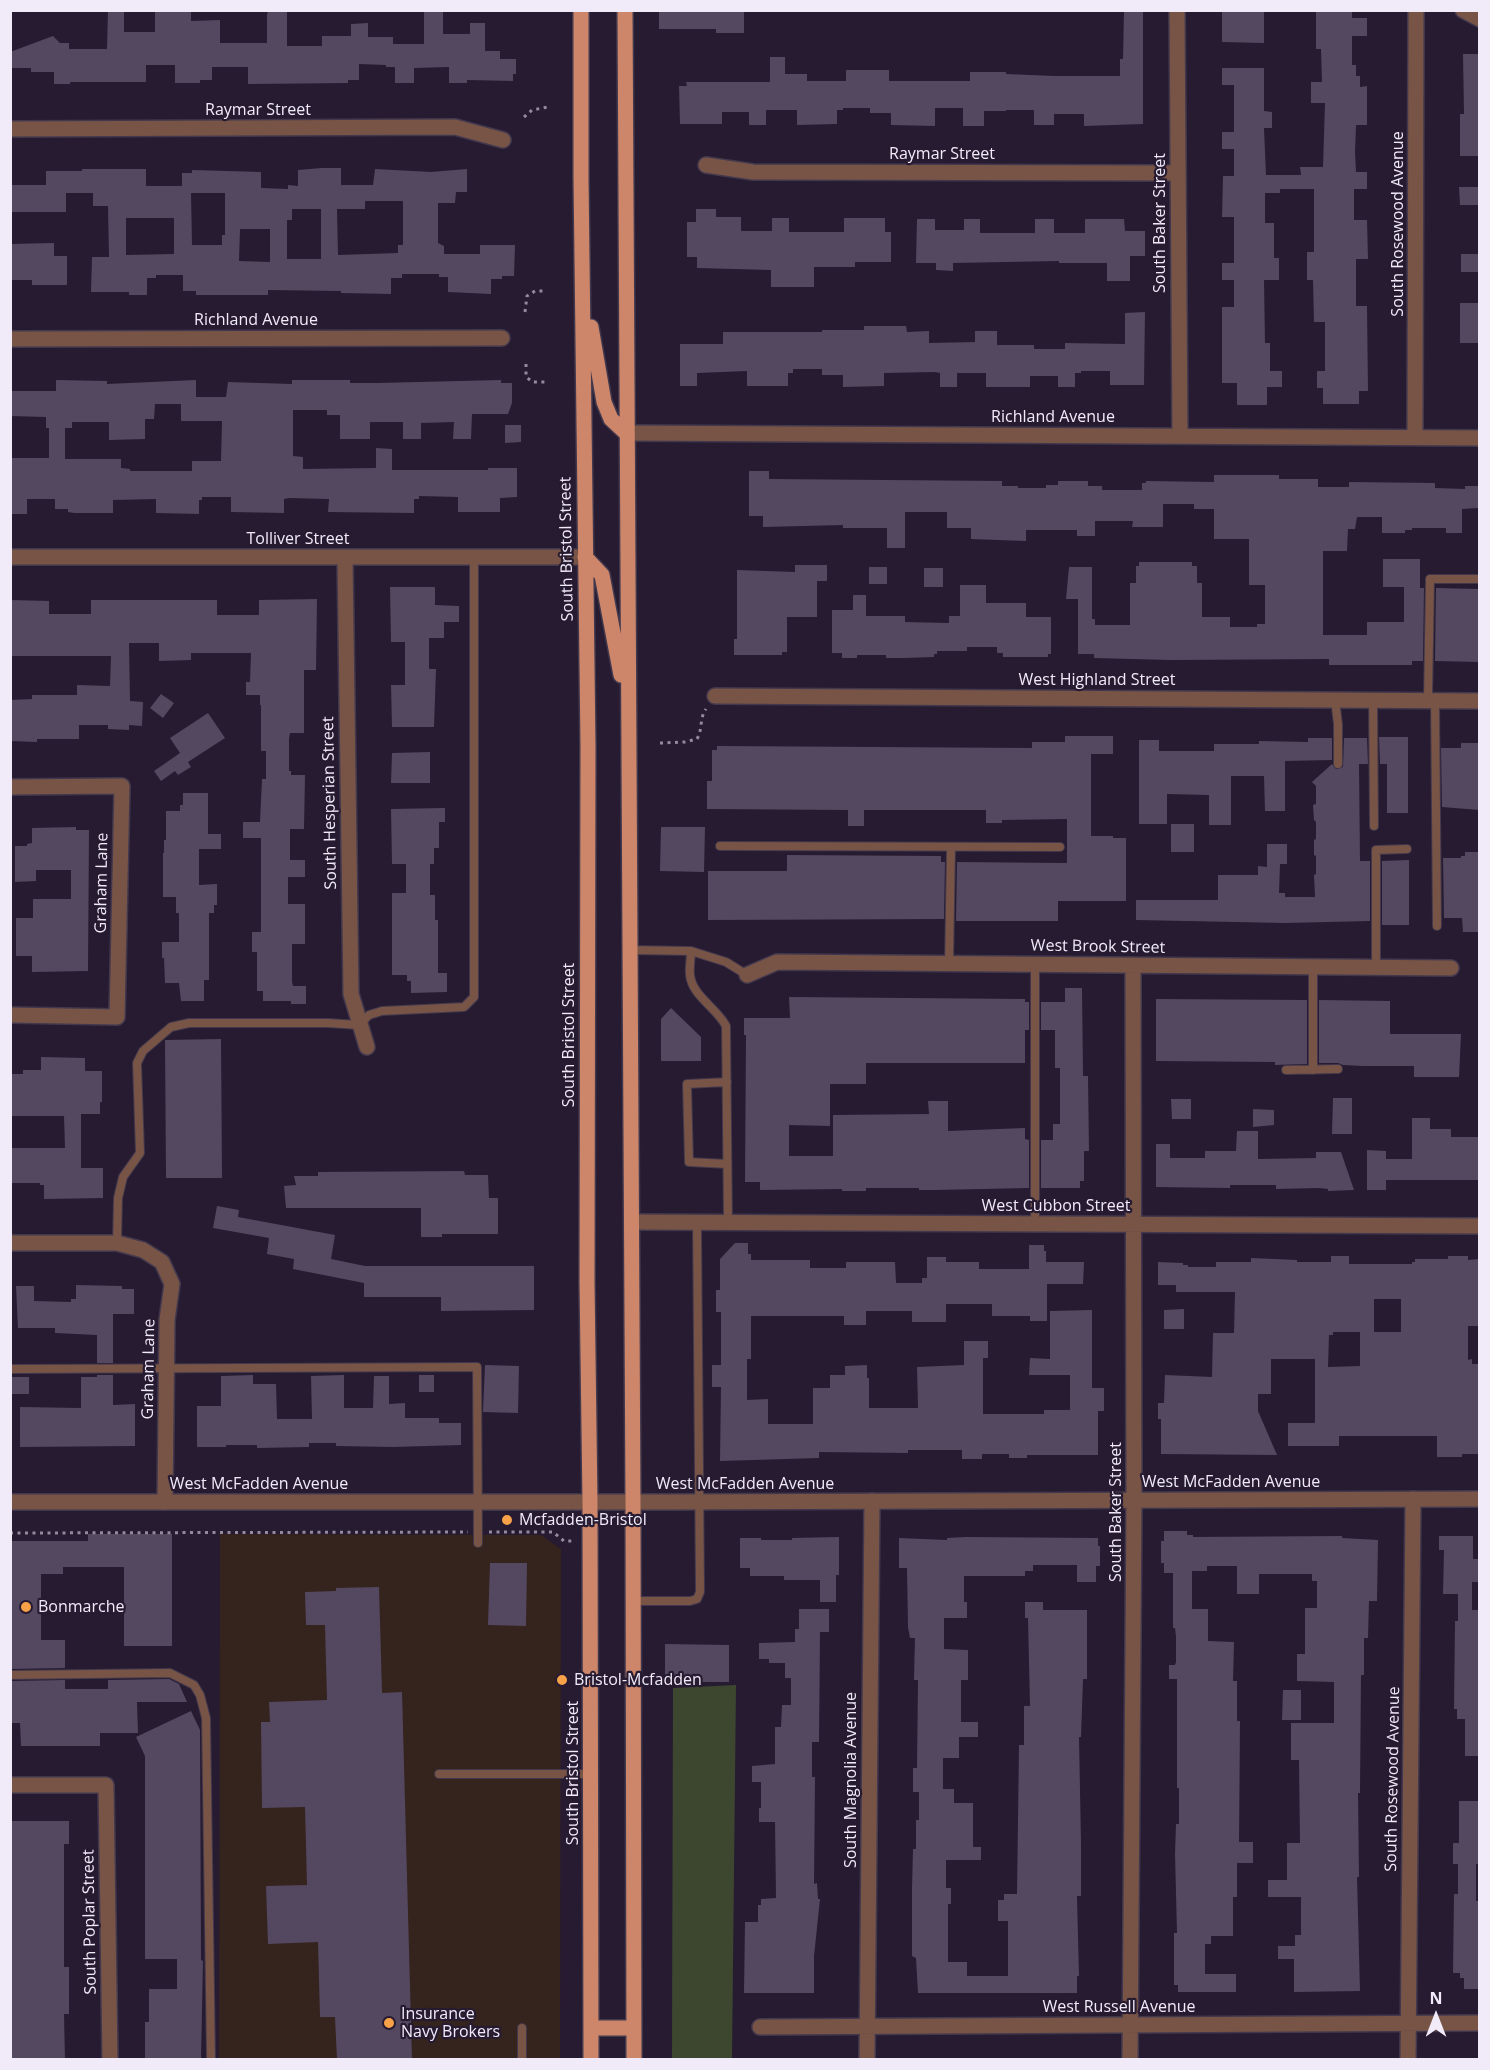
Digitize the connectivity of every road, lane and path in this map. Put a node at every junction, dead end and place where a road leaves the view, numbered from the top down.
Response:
1 (581, 10) edge
2 (624, 10) edge
3 (1177, 10) edge
4 (1416, 10) edge
5 (1463, 10) edge
6 (1479, 19) edge
7 (548, 107) dead end
8 (524, 117) dead end
9 (10, 129) edge
10 (503, 140) dead end
11 (706, 165) dead end
12 (1178, 173) junction
13 (583, 286) junction
14 (545, 291) dead end
15 (525, 312) dead end
16 (502, 338) dead end
17 (10, 339) edge
18 (525, 364) dead end
19 (546, 382) dead end
20 (626, 433) junction
21 (1180, 436) junction
22 (1415, 437) junction
23 (1479, 438) edge
24 (10, 557) edge
25 (345, 557) junction
26 (474, 557) junction
27 (585, 557) junction
28 (1479, 579) edge
29 (715, 696) joint
30 (1335, 700) junction
31 (1373, 700) junction
32 (1432, 700) junction
33 (1479, 701) edge
34 (628, 713) junction
35 (660, 743) dead end
36 (1338, 765) dead end
37 (10, 786) edge
38 (1374, 826) dead end
39 (720, 846) dead end
40 (1060, 847) dead end
41 (951, 848) junction
42 (1407, 849) dead end
43 (1437, 926) dead end
44 (630, 950) junction
45 (691, 951) junction
46 (949, 964) junction
47 (1035, 965) junction
48 (1133, 966) junction
49 (1313, 967) junction
50 (1376, 968) junction
51 (1451, 968) dead end
52 (747, 975) joint
53 (10, 1015) edge
54 (359, 1025) junction
55 (367, 1047) dead end
56 (1286, 1070) dead end
57 (1313, 1070) junction
58 (1338, 1070) dead end
59 (727, 1082) junction
60 (727, 1164) junction
61 (632, 1222) junction
62 (697, 1222) junction
63 (728, 1223) junction
64 (1035, 1224) junction
65 (1134, 1224) junction
66 (1479, 1226) edge
67 (10, 1243) edge
68 (117, 1243) junction
69 (10, 1369) edge
70 (166, 1369) junction
71 (1413, 1499) junction
72 (1479, 1499) edge
73 (1134, 1500) junction
74 (872, 1501) junction
75 (10, 1502) edge
76 (165, 1502) junction
77 (478, 1502) junction
78 (590, 1502) junction
79 (633, 1502) junction
80 (700, 1502) junction
81 (478, 1532) junction
82 (10, 1533) edge
83 (590, 1541) junction
84 (478, 1543) dead end
85 (634, 1601) junction
86 (10, 1675) edge
87 (439, 1774) dead end
88 (591, 1774) junction
89 (10, 1785) edge
90 (1408, 2024) junction
91 (1479, 2024) edge
92 (867, 2025) junction
93 (1130, 2025) junction
94 (760, 2027) dead end
95 (522, 2028) dead end
96 (591, 2028) junction
97 (633, 2028) junction
98 (110, 2060) edge
99 (211, 2060) edge
100 (522, 2060) edge
101 (591, 2060) edge
102 (634, 2060) edge
103 (867, 2060) edge
104 (1130, 2060) edge
105 (1408, 2060) edge

1 - 13 main road, South Bristol Street
2 - 20 main road
3 - 12 street, South Baker Street
4 - 22 street, South Rosewood Avenue
5 - 6 street
7 - 8 path
9 - 10 street, Raymar Street
11 - 12 street, Raymar Street
12 - 21 street, South Baker Street
13 - 20 main road
13 - 27 main road, South Bristol Street
14 - 15 path
16 - 17 street, Richland Avenue
18 - 19 path
20 - 21 street, Richland Avenue
20 - 34 main road
21 - 22 street, Richland Avenue
22 - 23 street, Richland Avenue
24 - 25 street, Tolliver Street
25 - 26 street, Tolliver Street
25 - 54 street, South Hesperian Street
26 - 27 street, Tolliver Street
26 - 54 lane
27 - 34 main road
27 - 78 main road, South Bristol Street
28 - 32 lane
29 - 30 street, West Highland Street
29 - 35 path
30 - 31 street, West Highland Street
30 - 36 lane
31 - 32 street, West Highland Street
31 - 38 lane
32 - 33 street, West Highland Street
32 - 43 lane
34 - 44 main road
37 - 53 street, Graham Lane
39 - 41 lane
40 - 41 lane
41 - 46 lane
42 - 50 lane
44 - 45 lane
44 - 61 main road
45 - 52 lane
45 - 59 lane
46 - 47 street, West Brook Street
46 - 52 street, West Brook Street
47 - 48 street, West Brook Street
47 - 64 lane
48 - 49 street, West Brook Street
48 - 65 street, South Baker Street
49 - 50 street, West Brook Street
49 - 57 lane
50 - 51 street, West Brook Street
54 - 55 street, South Hesperian Street
54 - 68 lane
56 - 57 lane
57 - 58 lane
59 - 60 lane
59 - 60 lane
60 - 63 lane
61 - 62 street, West Cubbon Street
61 - 79 main road
62 - 63 street, West Cubbon Street
62 - 80 lane
63 - 64 street, West Cubbon Street
64 - 65 street, West Cubbon Street
65 - 66 street, West Cubbon Street
65 - 73 street, South Baker Street
67 - 68 street
68 - 70 street, Graham Lane
69 - 70 lane
70 - 76 street, Graham Lane
70 - 77 lane
71 - 72 street, West McFadden Avenue
71 - 73 street, West McFadden Avenue
71 - 90 street, South Rosewood Avenue
73 - 74 street, West McFadden Avenue
73 - 93 street, South Baker Street
74 - 80 street, West McFadden Avenue
74 - 92 street, South Magnolia Avenue
75 - 76 street, West McFadden Avenue
76 - 77 street, West McFadden Avenue
77 - 78 street, West McFadden Avenue
77 - 81 lane
78 - 79 street, West McFadden Avenue
78 - 83 main road, South Bristol Street
79 - 80 street, West McFadden Avenue
79 - 85 main road
80 - 85 lane
81 - 82 path
81 - 83 path
81 - 84 lane
83 - 88 main road, South Bristol Street
85 - 97 main road
86 - 99 lane
87 - 88 lane
88 - 96 main road, South Bristol Street
89 - 98 street, South Poplar Street
90 - 91 street, West Russell Avenue
90 - 93 street, West Russell Avenue
90 - 105 street, South Rosewood Avenue
92 - 93 street, West Russell Avenue
92 - 94 street, West Russell Avenue
92 - 103 street, South Magnolia Avenue
93 - 104 street, South Baker Street
95 - 100 lane
96 - 97 main road
96 - 101 main road, South Bristol Street
97 - 102 main road

